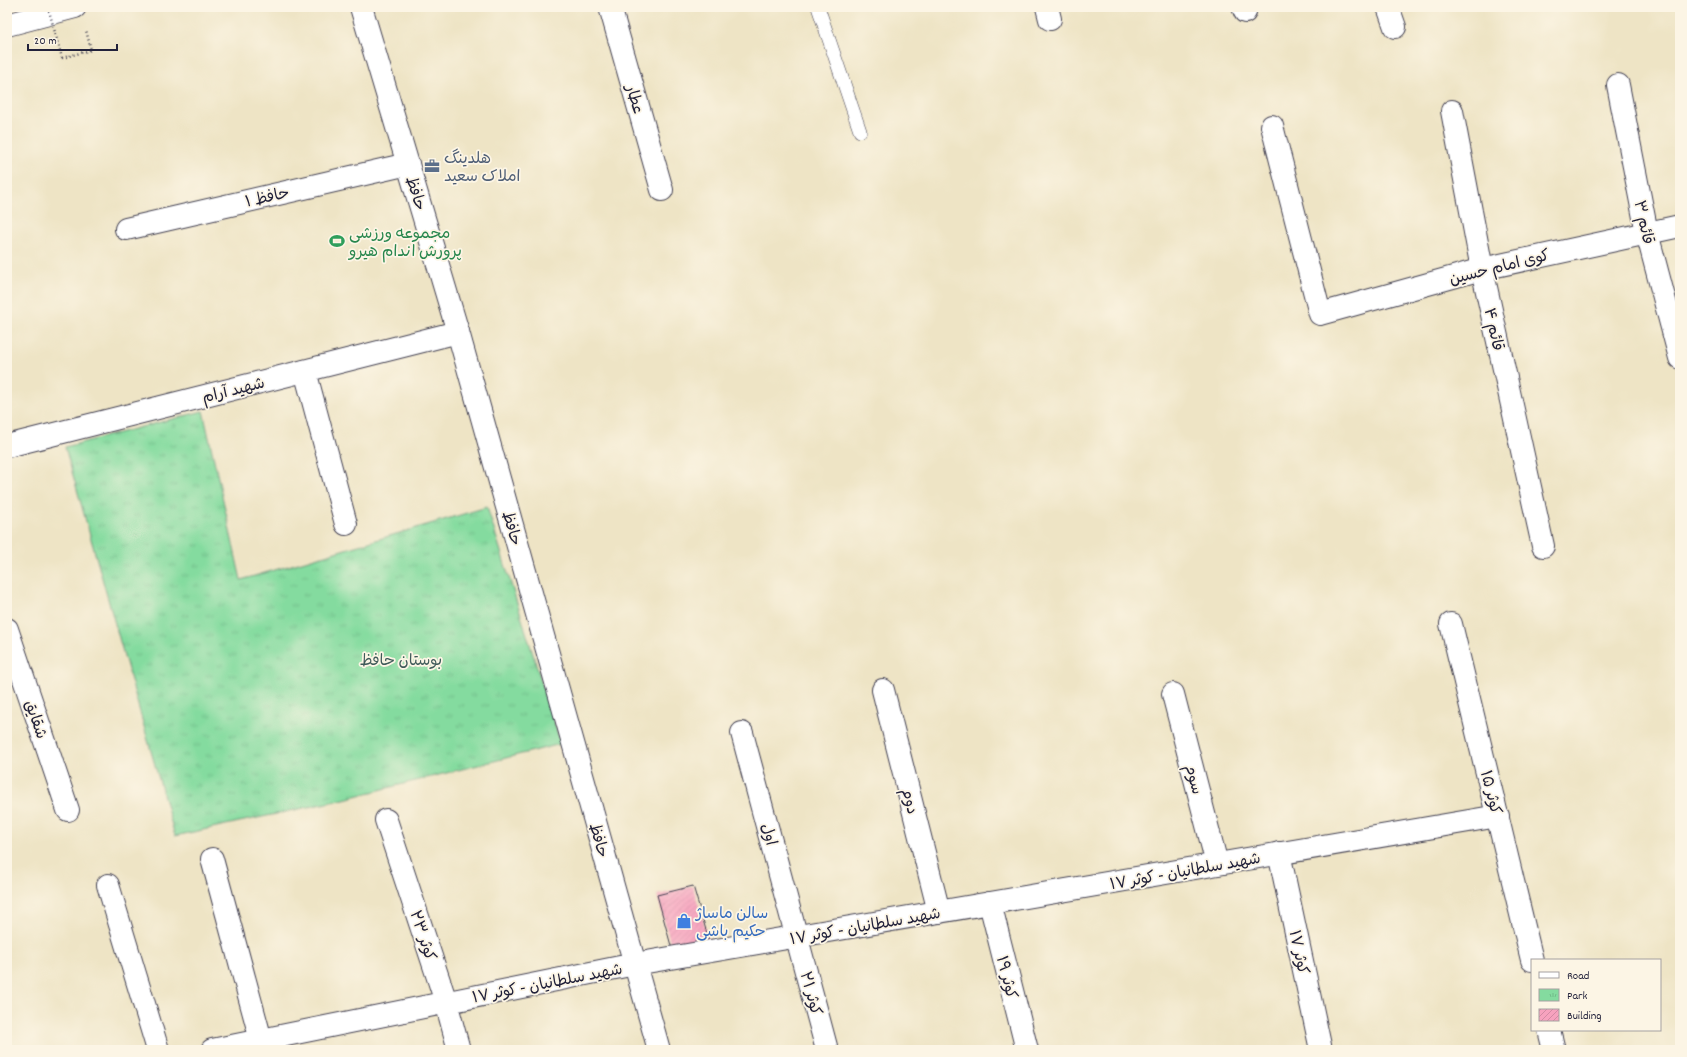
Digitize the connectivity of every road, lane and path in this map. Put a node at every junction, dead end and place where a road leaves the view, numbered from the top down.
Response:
1 (48, 7) edge
2 (75, 7) edge
3 (361, 7) edge
4 (610, 7) edge
5 (818, 7) edge
6 (1388, 7) edge
7 (7, 26) edge
8 (1395, 27) dead end
9 (92, 50) dead end
10 (1618, 85) dead end
11 (1452, 111) dead end
12 (1272, 126) dead end
13 (860, 131) dead end
14 (408, 164) junction
15 (662, 190) dead end
16 (1680, 226) edge
17 (126, 229) dead end
18 (1647, 233) junction
19 (1482, 269) junction
20 (458, 332) junction
21 (1680, 358) edge
22 (305, 371) junction
23 (7, 446) edge
24 (346, 524) dead end
25 (1543, 546) dead end
26 (1450, 624) dead end
27 (7, 629) edge
28 (883, 690) dead end
29 (1173, 694) dead end
30 (742, 733) dead end
31 (68, 810) dead end
32 (1498, 816) junction
33 (386, 820) dead end
34 (1279, 854) junction
35 (212, 859) dead end
36 (1217, 864) junction
37 (108, 885) dead end
38 (990, 903) junction
39 (939, 912) junction
40 (798, 936) junction
41 (1532, 959) edge
42 (635, 964) junction
43 (446, 1002) junction
44 (1549, 1031) edge
45 (261, 1040) junction
46 (158, 1050) edge
47 (212, 1050) edge
48 (459, 1050) edge
49 (659, 1050) edge
50 (827, 1050) edge
51 (1027, 1050) edge
52 (1321, 1050) edge
53 (1554, 1050) edge

1 - 9 path, bridge
2 - 7 street
3 - 14 street, حافظ
4 - 15 street, عطار
5 - 13 lane
6 - 8 street
10 - 18 street, قائم ۳
11 - 19 street, قائم ۴
12 - 19 street, کوی امام حسین
14 - 17 street, حافظ ۱
14 - 20 street, حافظ
16 - 18 street, کوی امام حسین
18 - 19 street, کوی امام حسین
18 - 21 street, قائم ۳
19 - 25 street, قائم ۴
20 - 22 street, شهید آرام
20 - 42 street, حافظ
22 - 23 street, شهید آرام
22 - 24 street
26 - 32 street, کوثر ۱۵
27 - 31 street, شقایق
28 - 39 street, دوم
29 - 36 street, سوم
30 - 40 street, اول
32 - 34 street, شهید سلطانیان - کوثر ۱۷
32 - 41 street, کوثر ۱۵
33 - 43 street, کوثر ۲۳
34 - 36 street, شهید سلطانیان - کوثر ۱۷
34 - 52 street, کوثر ۱۷
35 - 45 street
36 - 38 street, شهید سلطانیان - کوثر ۱۷
37 - 46 street
38 - 39 street, شهید سلطانیان - کوثر ۱۷
38 - 51 street, کوثر ۱۹
39 - 40 street, شهید سلطانیان - کوثر ۱۷
40 - 42 street, شهید سلطانیان - کوثر ۱۷
40 - 50 street, کوثر ۲۱
42 - 43 street, شهید سلطانیان - کوثر ۱۷
42 - 49 street, حافظ
43 - 45 street, شهید سلطانیان - کوثر ۱۷
43 - 48 street, کوثر ۲۳
44 - 53 street
45 - 47 street, شهید سلطانیان - کوثر ۱۷

